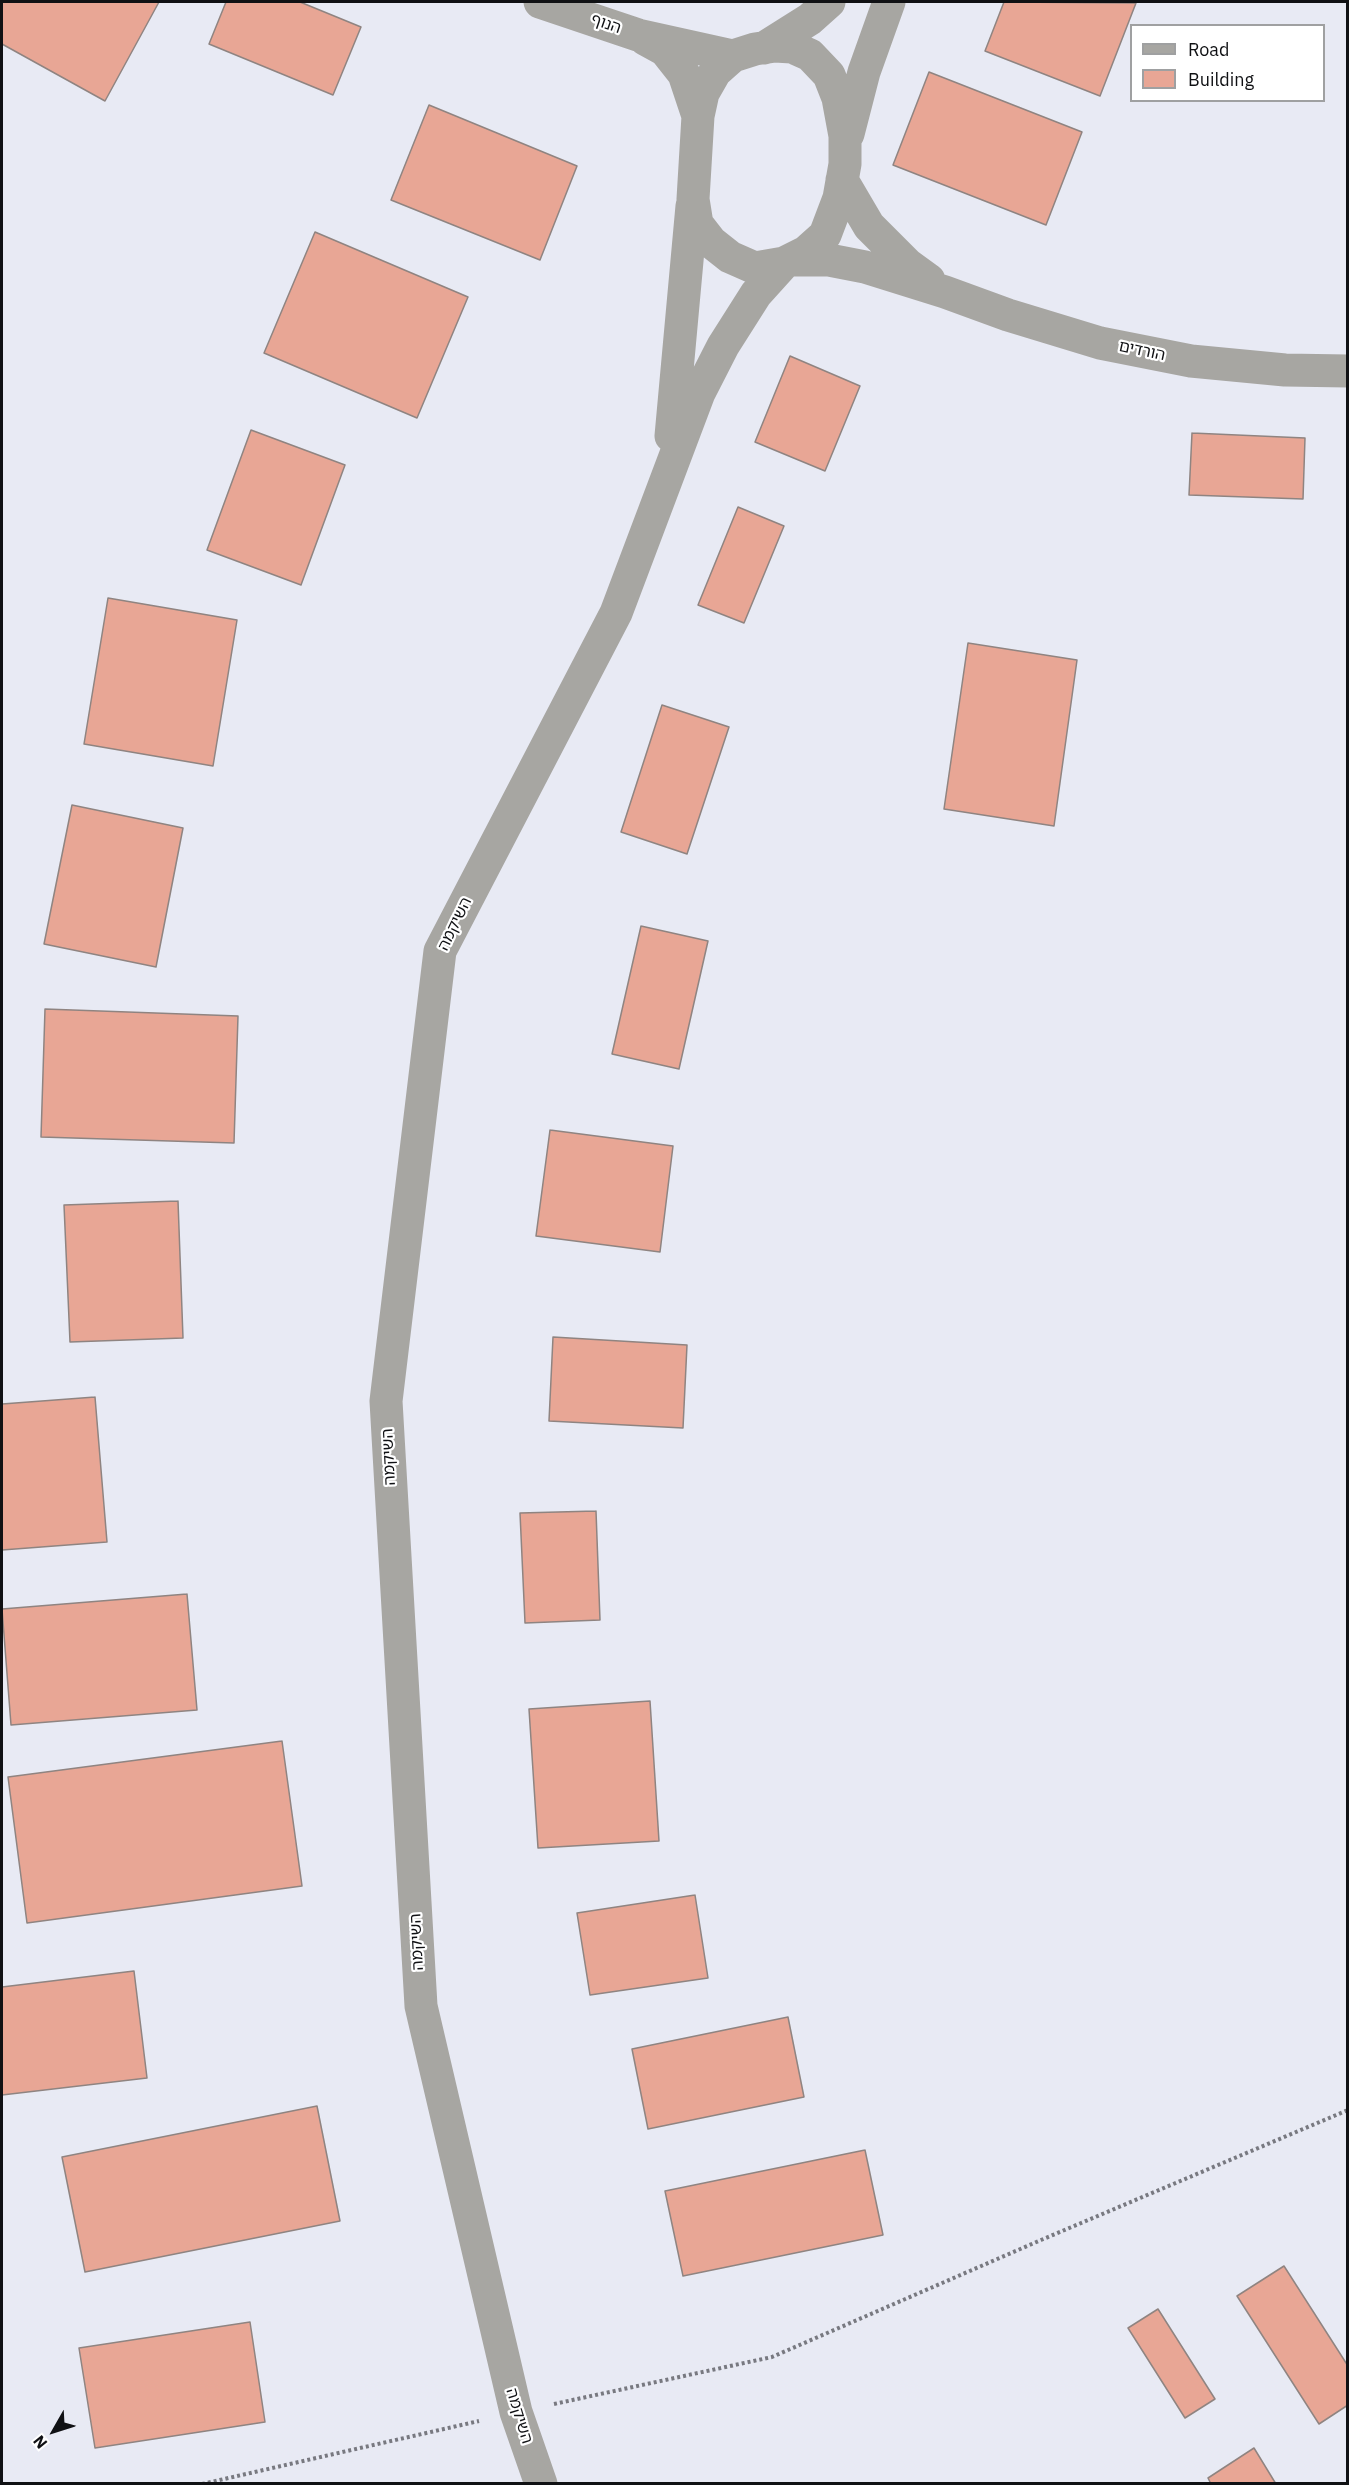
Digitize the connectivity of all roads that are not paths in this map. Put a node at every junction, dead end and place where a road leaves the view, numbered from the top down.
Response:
1 (540, 2) edge
2 (830, 2) edge
3 (890, 2) edge
4 (638, 35) junction
5 (748, 52) junction
6 (698, 116) junction
7 (845, 145) junction
8 (842, 180) junction
9 (693, 199) junction
10 (787, 262) junction
11 (945, 292) junction
12 (1347, 371) edge
13 (669, 470) junction
14 (541, 2484) edge

1 - 4 street, הנוף
2 - 5 street
3 - 7 street
4 - 5 street, הנוף
4 - 6 street, הנוף
5 - 6 street
5 - 7 street
6 - 9 street
7 - 8 street
8 - 10 street
8 - 11 street, הורדים
9 - 10 street
9 - 13 street
10 - 11 street, הורדים
10 - 13 street
11 - 12 street, הורדים
13 - 14 street, השיקמה

